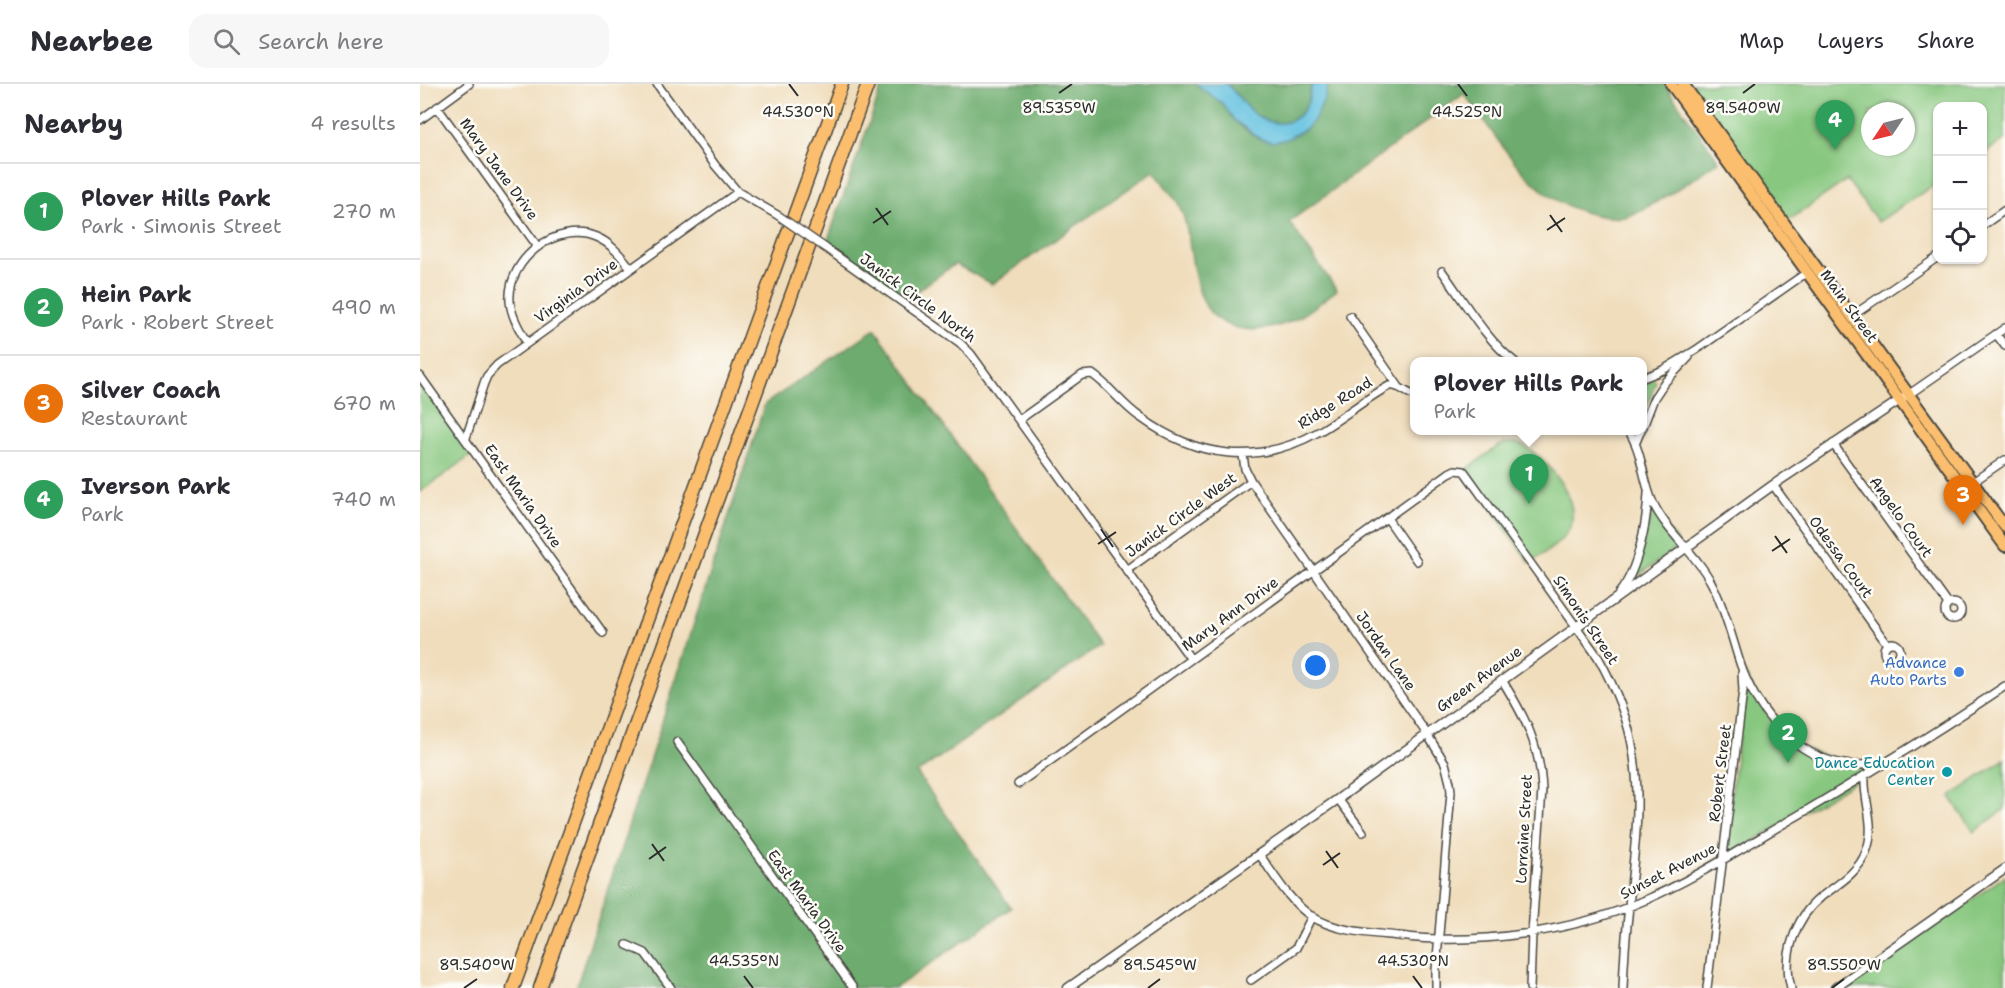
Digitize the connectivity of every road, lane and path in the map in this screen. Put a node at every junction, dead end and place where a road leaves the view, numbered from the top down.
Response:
1 (469, 84) edge
2 (657, 84) edge
3 (842, 84) edge
4 (868, 84) edge
5 (1671, 84) edge
6 (1683, 84) edge
7 (437, 107) junction
8 (420, 120) edge
9 (738, 192) junction
10 (2005, 210) edge
11 (1987, 223) edge
12 (538, 247) junction
13 (1933, 260) edge
14 (631, 268) junction
15 (1442, 271) dead end
16 (1806, 273) junction
17 (1350, 316) dead end
18 (1852, 316) junction
19 (2005, 328) edge
20 (1996, 334) junction
21 (527, 344) junction
22 (2005, 346) edge
23 (1696, 350) junction
24 (1509, 357) edge
25 (420, 376) edge
26 (1647, 376) edge
27 (1399, 387) junction
28 (1410, 394) edge
29 (1904, 398) junction
30 (1647, 416) edge
31 (1019, 420) junction
32 (1631, 435) edge
33 (1639, 435) edge
34 (466, 438) junction
35 (1636, 442) junction
36 (1833, 444) junction
37 (1244, 455) junction
38 (2005, 460) edge
39 (1460, 470) joint
40 (1251, 481) junction
41 (1773, 485) junction
42 (1968, 486) junction
43 (1648, 491) junction
44 (1387, 518) junction
45 (2005, 527) edge
46 (2005, 546) edge
47 (1686, 547) junction
48 (1417, 561) dead end
49 (1127, 570) junction
50 (1313, 571) junction
51 (1615, 598) junction
52 (1948, 604) dead end
53 (1575, 626) junction
54 (603, 633) dead end
55 (1887, 644) dead end
56 (1190, 658) junction
57 (1742, 668) junction
58 (1502, 680) junction
59 (2005, 686) edge
60 (1427, 734) junction
61 (677, 742) dead end
62 (1891, 760) junction
63 (1865, 765) junction
64 (1865, 776) junction
65 (1017, 784) dead end
66 (1338, 799) junction
67 (1362, 832) dead end
68 (1259, 854) junction
69 (1723, 859) junction
70 (2005, 869) edge
71 (1628, 907) junction
72 (1312, 916) junction
73 (1532, 933) junction
74 (1438, 940) junction
75 (627, 945) dead end
76 (1251, 980) dead end
77 (513, 988) edge
78 (540, 988) edge
79 (670, 988) edge
80 (853, 988) edge
81 (1068, 988) edge
82 (1436, 988) edge
83 (1530, 988) edge
84 (1623, 988) edge
85 (1707, 988) edge
86 (1791, 988) edge
87 (1835, 988) edge

1 - 7 street
2 - 9 street, Janick Circle North
3 - 77 highway
4 - 78 highway
5 - 16 main road, Main Street
6 - 18 main road, Main Street
7 - 8 street
7 - 12 street, Mary Jane Drive
9 - 14 street, Virginia Drive
9 - 31 street, Janick Circle North, bridge
10 - 11 street
12 - 14 street
12 - 21 street
13 - 18 street
14 - 21 street, Virginia Drive
15 - 24 street
16 - 23 street
16 - 29 main road, Main Street
17 - 27 street
18 - 29 main road, Main Street
19 - 20 street
20 - 22 street
20 - 29 street
21 - 34 street, Virginia Drive
23 - 26 street
23 - 30 street
25 - 34 street, East Maria Drive
27 - 28 street
27 - 37 street, Ridge Road
29 - 36 street, Green Avenue
29 - 42 main road, Main Street
31 - 37 street, Ridge Road
31 - 49 street, Janick Circle North
32 - 35 street
33 - 35 street
34 - 54 street, East Maria Drive
35 - 43 street
36 - 41 street, Green Avenue
36 - 52 street, Angelo Court
37 - 40 street, Jordan Lane
38 - 42 street
39 - 44 street, Mary Ann Drive
39 - 53 street, Simonis Street
40 - 49 street, Janick Circle West
40 - 50 street, Jordan Lane
41 - 47 street, Green Avenue
41 - 55 street, Odessa Court
42 - 45 main road, Main Street
42 - 46 main road, Main Street
43 - 47 street, Robert Street
43 - 51 street
44 - 48 street
44 - 50 street, Mary Ann Drive
47 - 51 street, Green Avenue
47 - 57 street, Robert Street
49 - 56 street, Janick Circle North
50 - 56 street, Mary Ann Drive
50 - 60 street, Jordan Lane
51 - 53 street, Green Avenue
53 - 58 street, Green Avenue
53 - 71 street, Simonis Street
56 - 65 street, Mary Ann Drive
57 - 63 street, Robert Street
57 - 69 street, Robert Street
58 - 60 street, Green Avenue
58 - 73 street, Lorraine Street
59 - 62 street, Sunset Avenue
60 - 66 street, Green Avenue
60 - 74 street, Jordan Lane
61 - 80 street, East Maria Drive
62 - 63 street, Robert Street
62 - 64 street, Sunset Avenue
63 - 64 street
64 - 69 street, Sunset Avenue
64 - 86 street
66 - 67 street
66 - 68 street, Green Avenue
68 - 72 street, Sunset Avenue
68 - 81 street, Green Avenue
69 - 71 street, Sunset Avenue
69 - 85 street, Robert Street
70 - 87 street
71 - 73 street, Sunset Avenue
71 - 84 street, Simonis Street
72 - 74 street, Sunset Avenue
72 - 76 street
73 - 74 street, Sunset Avenue
73 - 83 street, Lorraine Street
74 - 82 street, Jordan Lane
75 - 79 street

